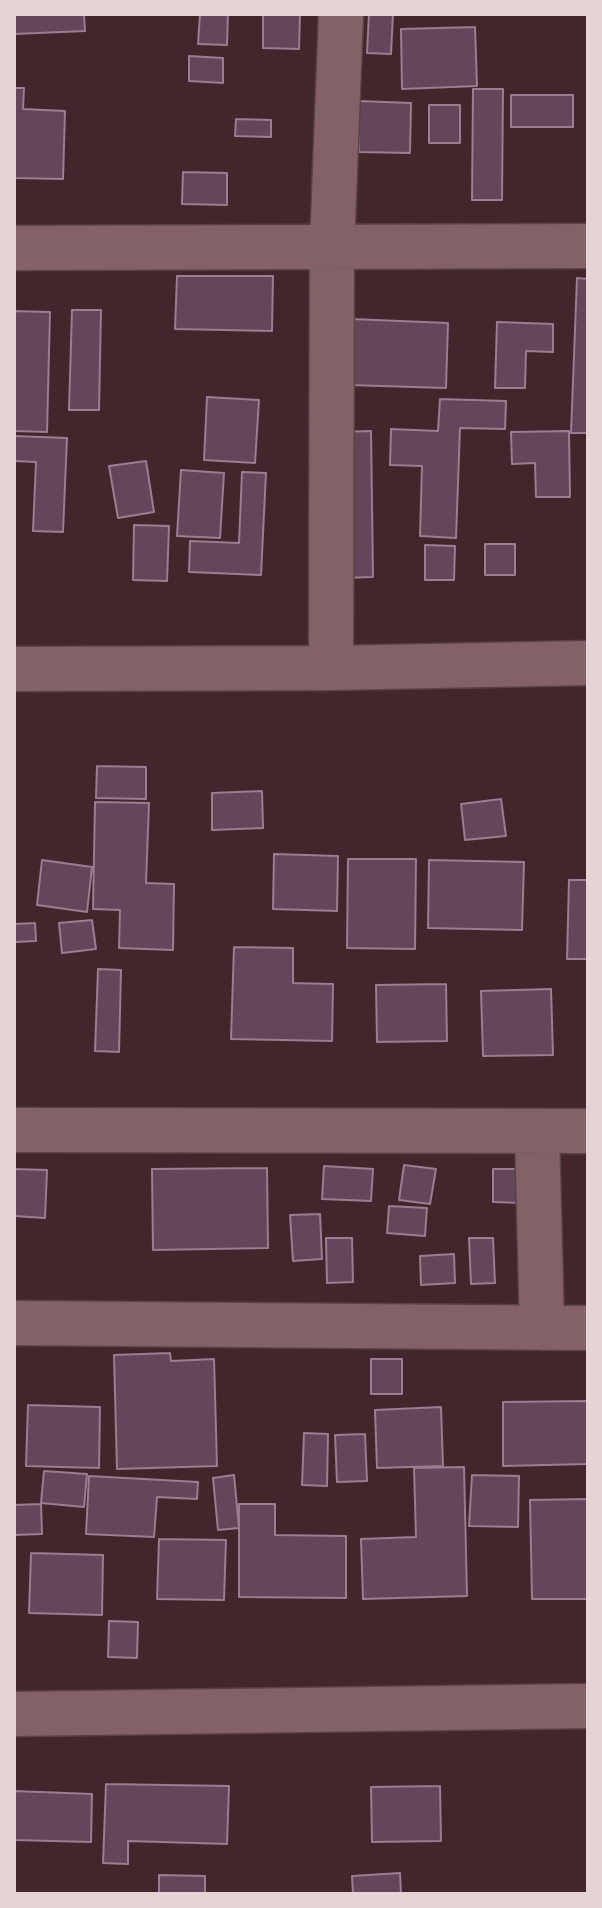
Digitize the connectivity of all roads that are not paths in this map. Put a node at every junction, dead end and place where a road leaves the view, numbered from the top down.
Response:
1 (341, 14) edge
2 (588, 246) edge
3 (14, 248) edge
4 (332, 248) junction
5 (588, 663) edge
6 (331, 668) junction
7 (18, 670) edge
8 (14, 1130) edge
9 (588, 1131) edge
10 (537, 1132) junction
11 (14, 1323) edge
12 (542, 1328) junction
13 (588, 1328) edge
14 (588, 1706) edge
15 (14, 1714) edge

1 - 4 street
2 - 4 street
3 - 4 street
4 - 6 street
5 - 6 street
6 - 7 street
8 - 10 street
9 - 10 street
10 - 12 street
11 - 12 street
12 - 13 street
14 - 15 street

